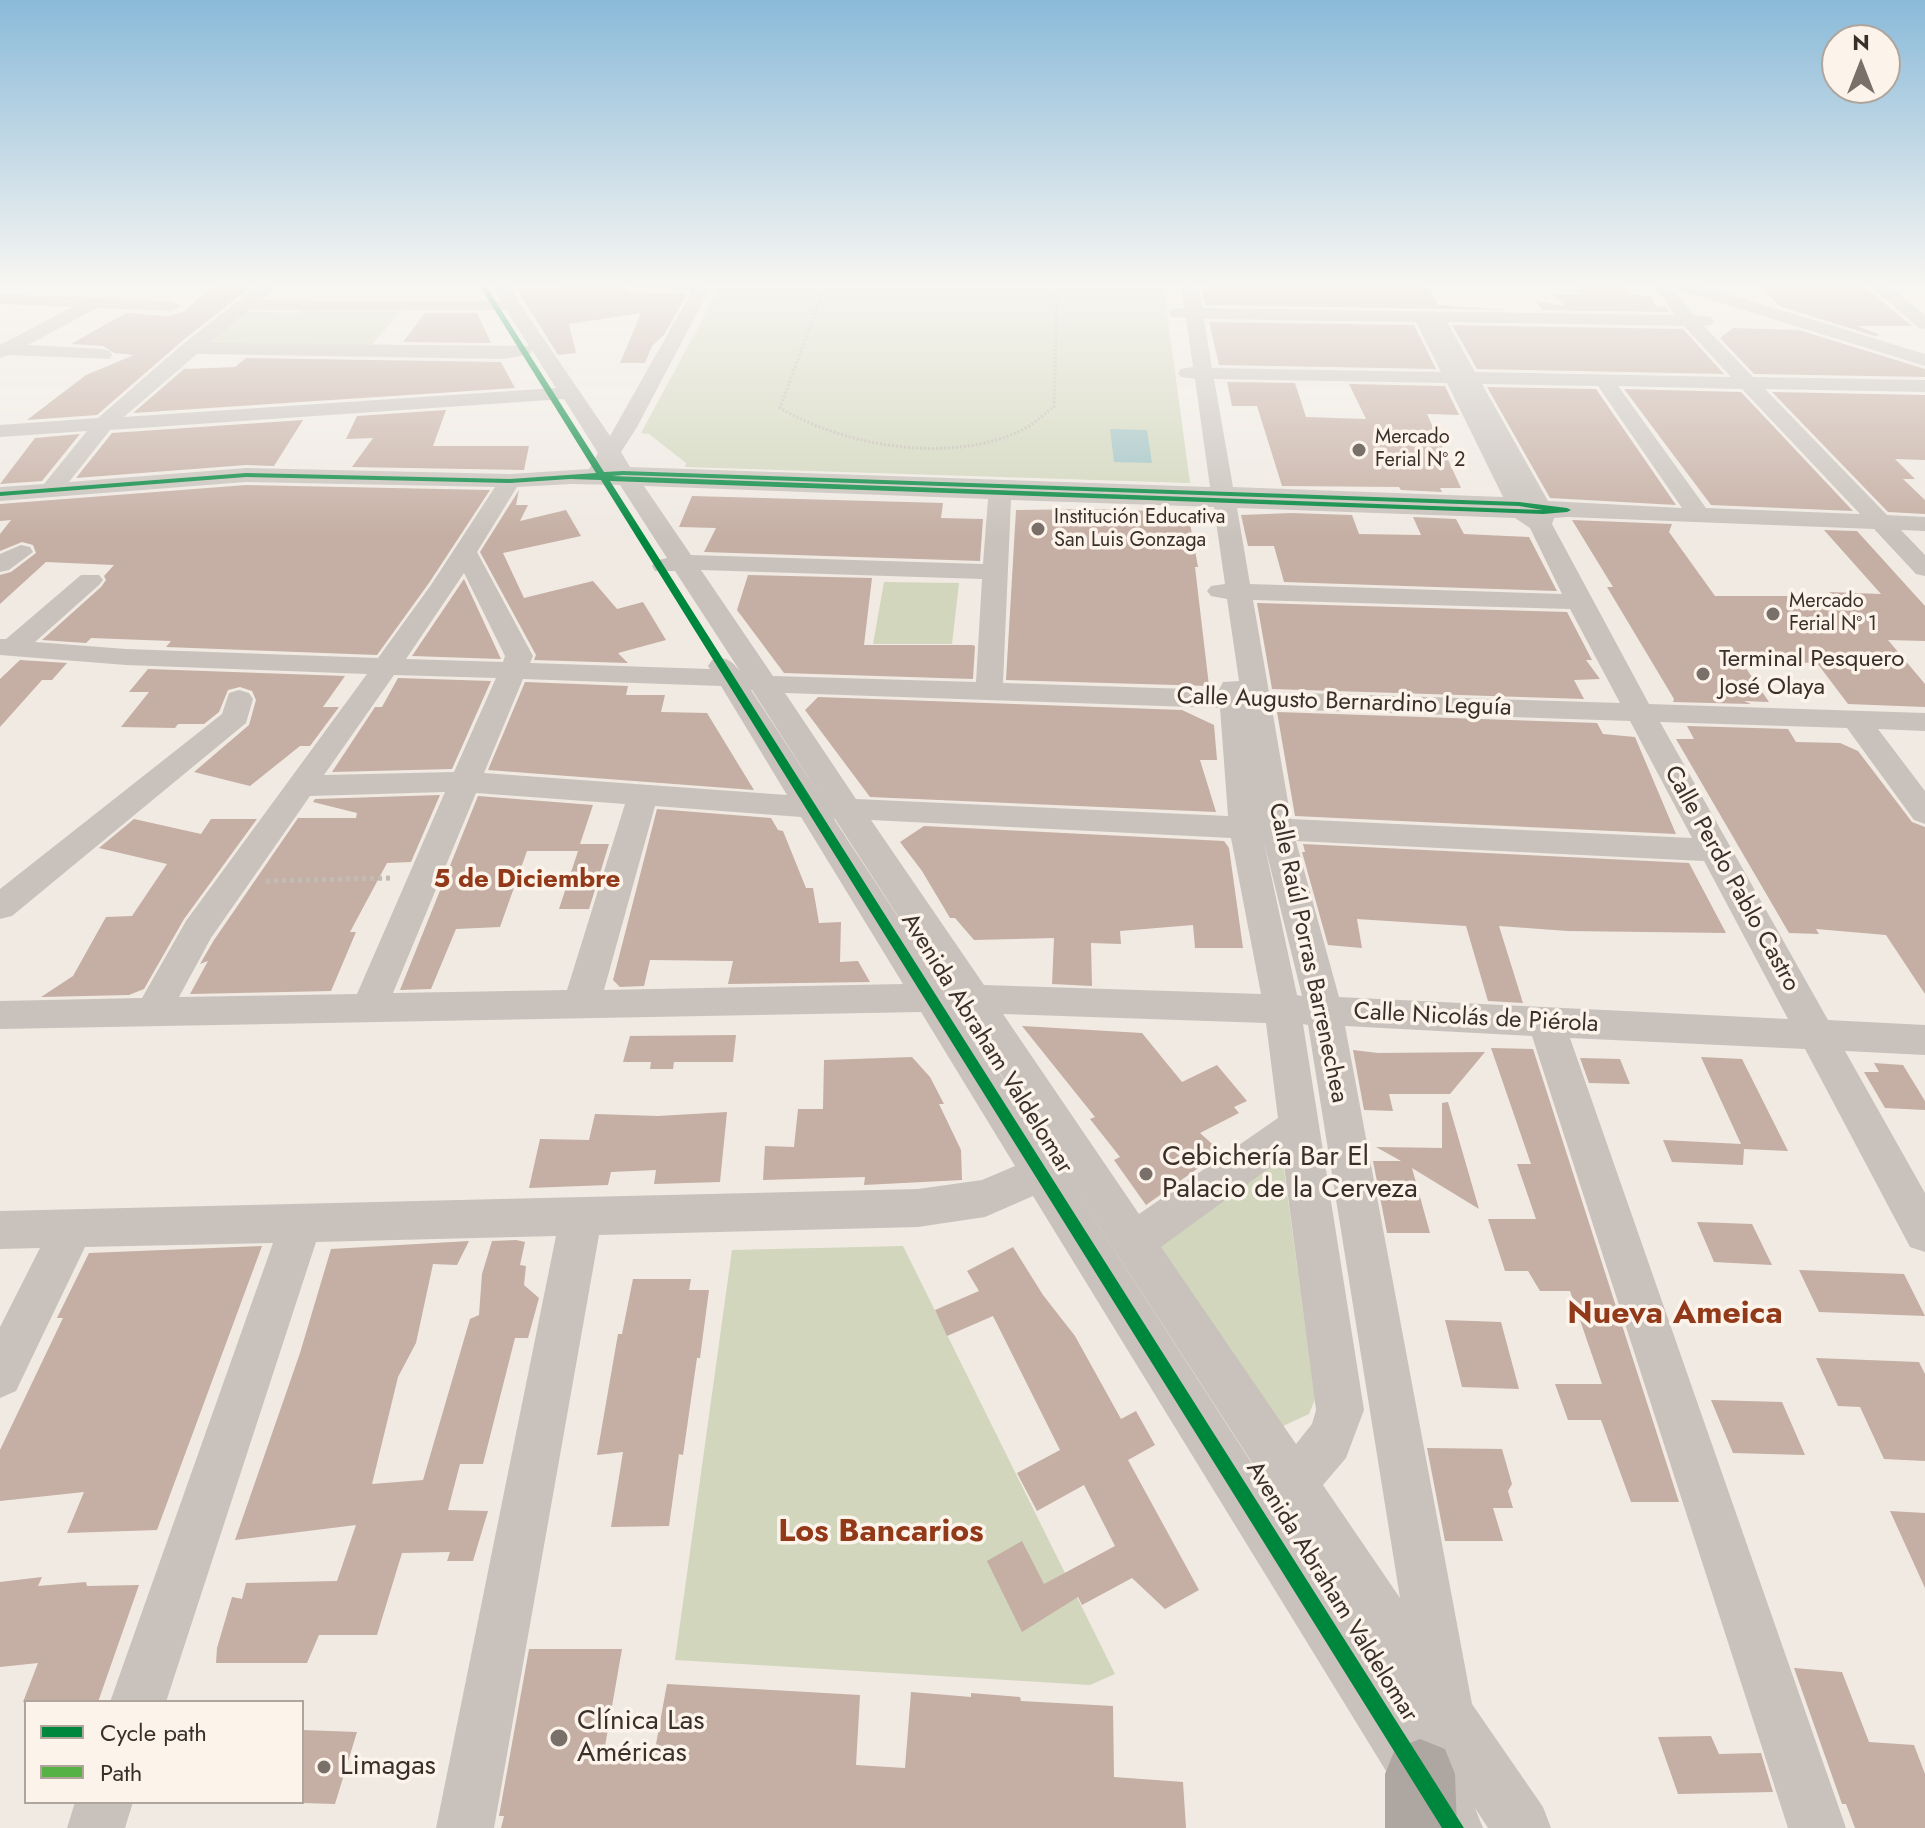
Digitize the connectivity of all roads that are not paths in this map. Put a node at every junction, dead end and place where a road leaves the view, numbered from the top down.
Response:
1 (167, 368) edge
2 (539, 368) edge
3 (545, 368) edge
4 (658, 368) edge
5 (1195, 368) edge
6 (1456, 368) edge
7 (1741, 368) edge
8 (1196, 373) junction
9 (1461, 378) junction
10 (1604, 381) junction
11 (1756, 384) junction
12 (1925, 386) edge
13 (561, 394) junction
14 (104, 424) junction
15 (0, 431) edge
16 (606, 462) junction
17 (510, 481) junction
18 (1000, 489) junction
19 (51, 490) junction
20 (0, 494) edge
21 (1212, 496) junction
22 (1538, 511) junction
23 (1700, 516) junction
24 (1904, 523) edge
25 (1925, 544) edge
26 (465, 552) junction
27 (671, 564) junction
28 (1925, 569) edge
29 (995, 572) junction
30 (90, 580) dead end
31 (1229, 591) junction
32 (1579, 602) junction
33 (7, 647) edge
34 (387, 668) junction
35 (513, 672) junction
36 (746, 681) junction
37 (989, 691) junction
38 (239, 699) dead end
39 (1246, 700) junction
40 (1640, 713) junction
41 (1856, 720) junction
42 (1925, 722) edge
43 (464, 782) junction
44 (298, 786) junction
45 (643, 795) junction
46 (829, 808) junction
47 (1925, 813) edge
48 (1261, 829) junction
49 (1715, 850) junction
50 (0, 907) edge
51 (931, 998) junction
52 (972, 999) junction
53 (581, 1005) junction
54 (369, 1008) junction
55 (1282, 1009) junction
56 (153, 1011) junction
57 (1324, 1011) junction
58 (0, 1015) edge
59 (1547, 1024) junction
60 (1817, 1036) junction
61 (1925, 1040) edge
62 (1300, 1124) junction
63 (1060, 1165) junction
64 (581, 1216) junction
65 (301, 1223) junction
66 (73, 1228) junction
67 (0, 1230) edge
68 (1925, 1233) edge
69 (1133, 1242) junction
70 (0, 1375) edge
71 (1291, 1480) junction
72 (139, 1700) edge
73 (1436, 1786) edge
74 (103, 1804) edge
75 (96, 1828) edge
76 (465, 1828) edge
77 (1522, 1828) edge
78 (1817, 1828) edge

1 - 14 street
2 - 13 street, Avenida Abraham Valdelomar
3 - 13 street, Avenida Abraham Valdelomar
4 - 16 street
5 - 8 street, Calle Raúl Porras Barrenechea
6 - 9 street, Calle Perdo Pablo Castro
7 - 11 street
8 - 9 street
8 - 21 street, Calle Raúl Porras Barrenechea
9 - 10 street
9 - 22 street, Calle Perdo Pablo Castro
10 - 11 street
10 - 23 street
11 - 12 street
11 - 24 street
13 - 14 street
13 - 16 street, Avenida Abraham Valdelomar
14 - 15 street
14 - 19 street
16 - 17 street
16 - 18 street
16 - 27 street, Avenida Abraham Valdelomar
17 - 19 street
17 - 26 street
18 - 21 street
18 - 29 street
19 - 20 street
21 - 22 street
21 - 31 street, Calle Raúl Porras Barrenechea
22 - 23 street
22 - 32 street, Calle Perdo Pablo Castro
23 - 24 street
24 - 25 street
24 - 28 street
26 - 34 street
26 - 35 street
27 - 29 street
27 - 36 street, Avenida Abraham Valdelomar
29 - 37 street
30 - 33 street
31 - 32 street
31 - 39 street, Calle Raúl Porras Barrenechea
32 - 40 street, Calle Perdo Pablo Castro
33 - 34 street, Calle Augusto Bernardino Leguía
34 - 35 street, Calle Augusto Bernardino Leguía
34 - 44 street
35 - 36 street, Calle Augusto Bernardino Leguía
35 - 43 street
36 - 37 street, Calle Augusto Bernardino Leguía
36 - 46 street, Avenida Abraham Valdelomar
37 - 39 street, Calle Augusto Bernardino Leguía
38 - 50 street
39 - 40 street, Calle Augusto Bernardino Leguía
39 - 48 street, Calle Raúl Porras Barrenechea
40 - 41 street, Calle Augusto Bernardino Leguía
40 - 49 street, Calle Perdo Pablo Castro
41 - 42 street, Calle Augusto Bernardino Leguía
41 - 47 street
43 - 44 street
43 - 45 street
43 - 54 street
44 - 56 street
45 - 46 street
45 - 53 street
46 - 48 street
46 - 51 street, Avenida Abraham Valdelomar
46 - 52 street, Avenida Abraham Valdelomar
48 - 49 street
48 - 55 street, Calle Raúl Porras Barrenechea
48 - 57 street, Calle Raúl Porras Barrenechea
49 - 60 street, Calle Perdo Pablo Castro
51 - 52 street, Calle Nicolás de Piérola
51 - 53 street, Calle Nicolás de Piérola
51 - 63 street, Avenida Abraham Valdelomar
52 - 55 street, Calle Nicolás de Piérola
52 - 63 street, Avenida Abraham Valdelomar
53 - 54 street, Calle Nicolás de Piérola
54 - 56 street, Calle Nicolás de Piérola
55 - 57 street, Calle Nicolás de Piérola
55 - 62 street, Calle Raúl Porras Barrenechea
56 - 58 street, Calle Nicolás de Piérola
57 - 59 street, Calle Nicolás de Piérola
57 - 73 street, Calle Raúl Porras Barrenechea
59 - 60 street, Calle Nicolás de Piérola
59 - 78 street
60 - 61 street, Calle Nicolás de Piérola
60 - 68 street, Calle Perdo Pablo Castro
62 - 69 street
62 - 71 street, Calle Raúl Porras Barrenechea
63 - 64 street
63 - 69 street, Avenida Abraham Valdelomar
63 - 73 street, Avenida Abraham Valdelomar
64 - 65 street
64 - 76 street
65 - 66 street
65 - 72 street
66 - 67 street
66 - 70 street
69 - 71 street, Avenida Abraham Valdelomar
71 - 73 street, Avenida Abraham Valdelomar
73 - 77 street, Avenida Abraham Valdelomar
74 - 75 street

